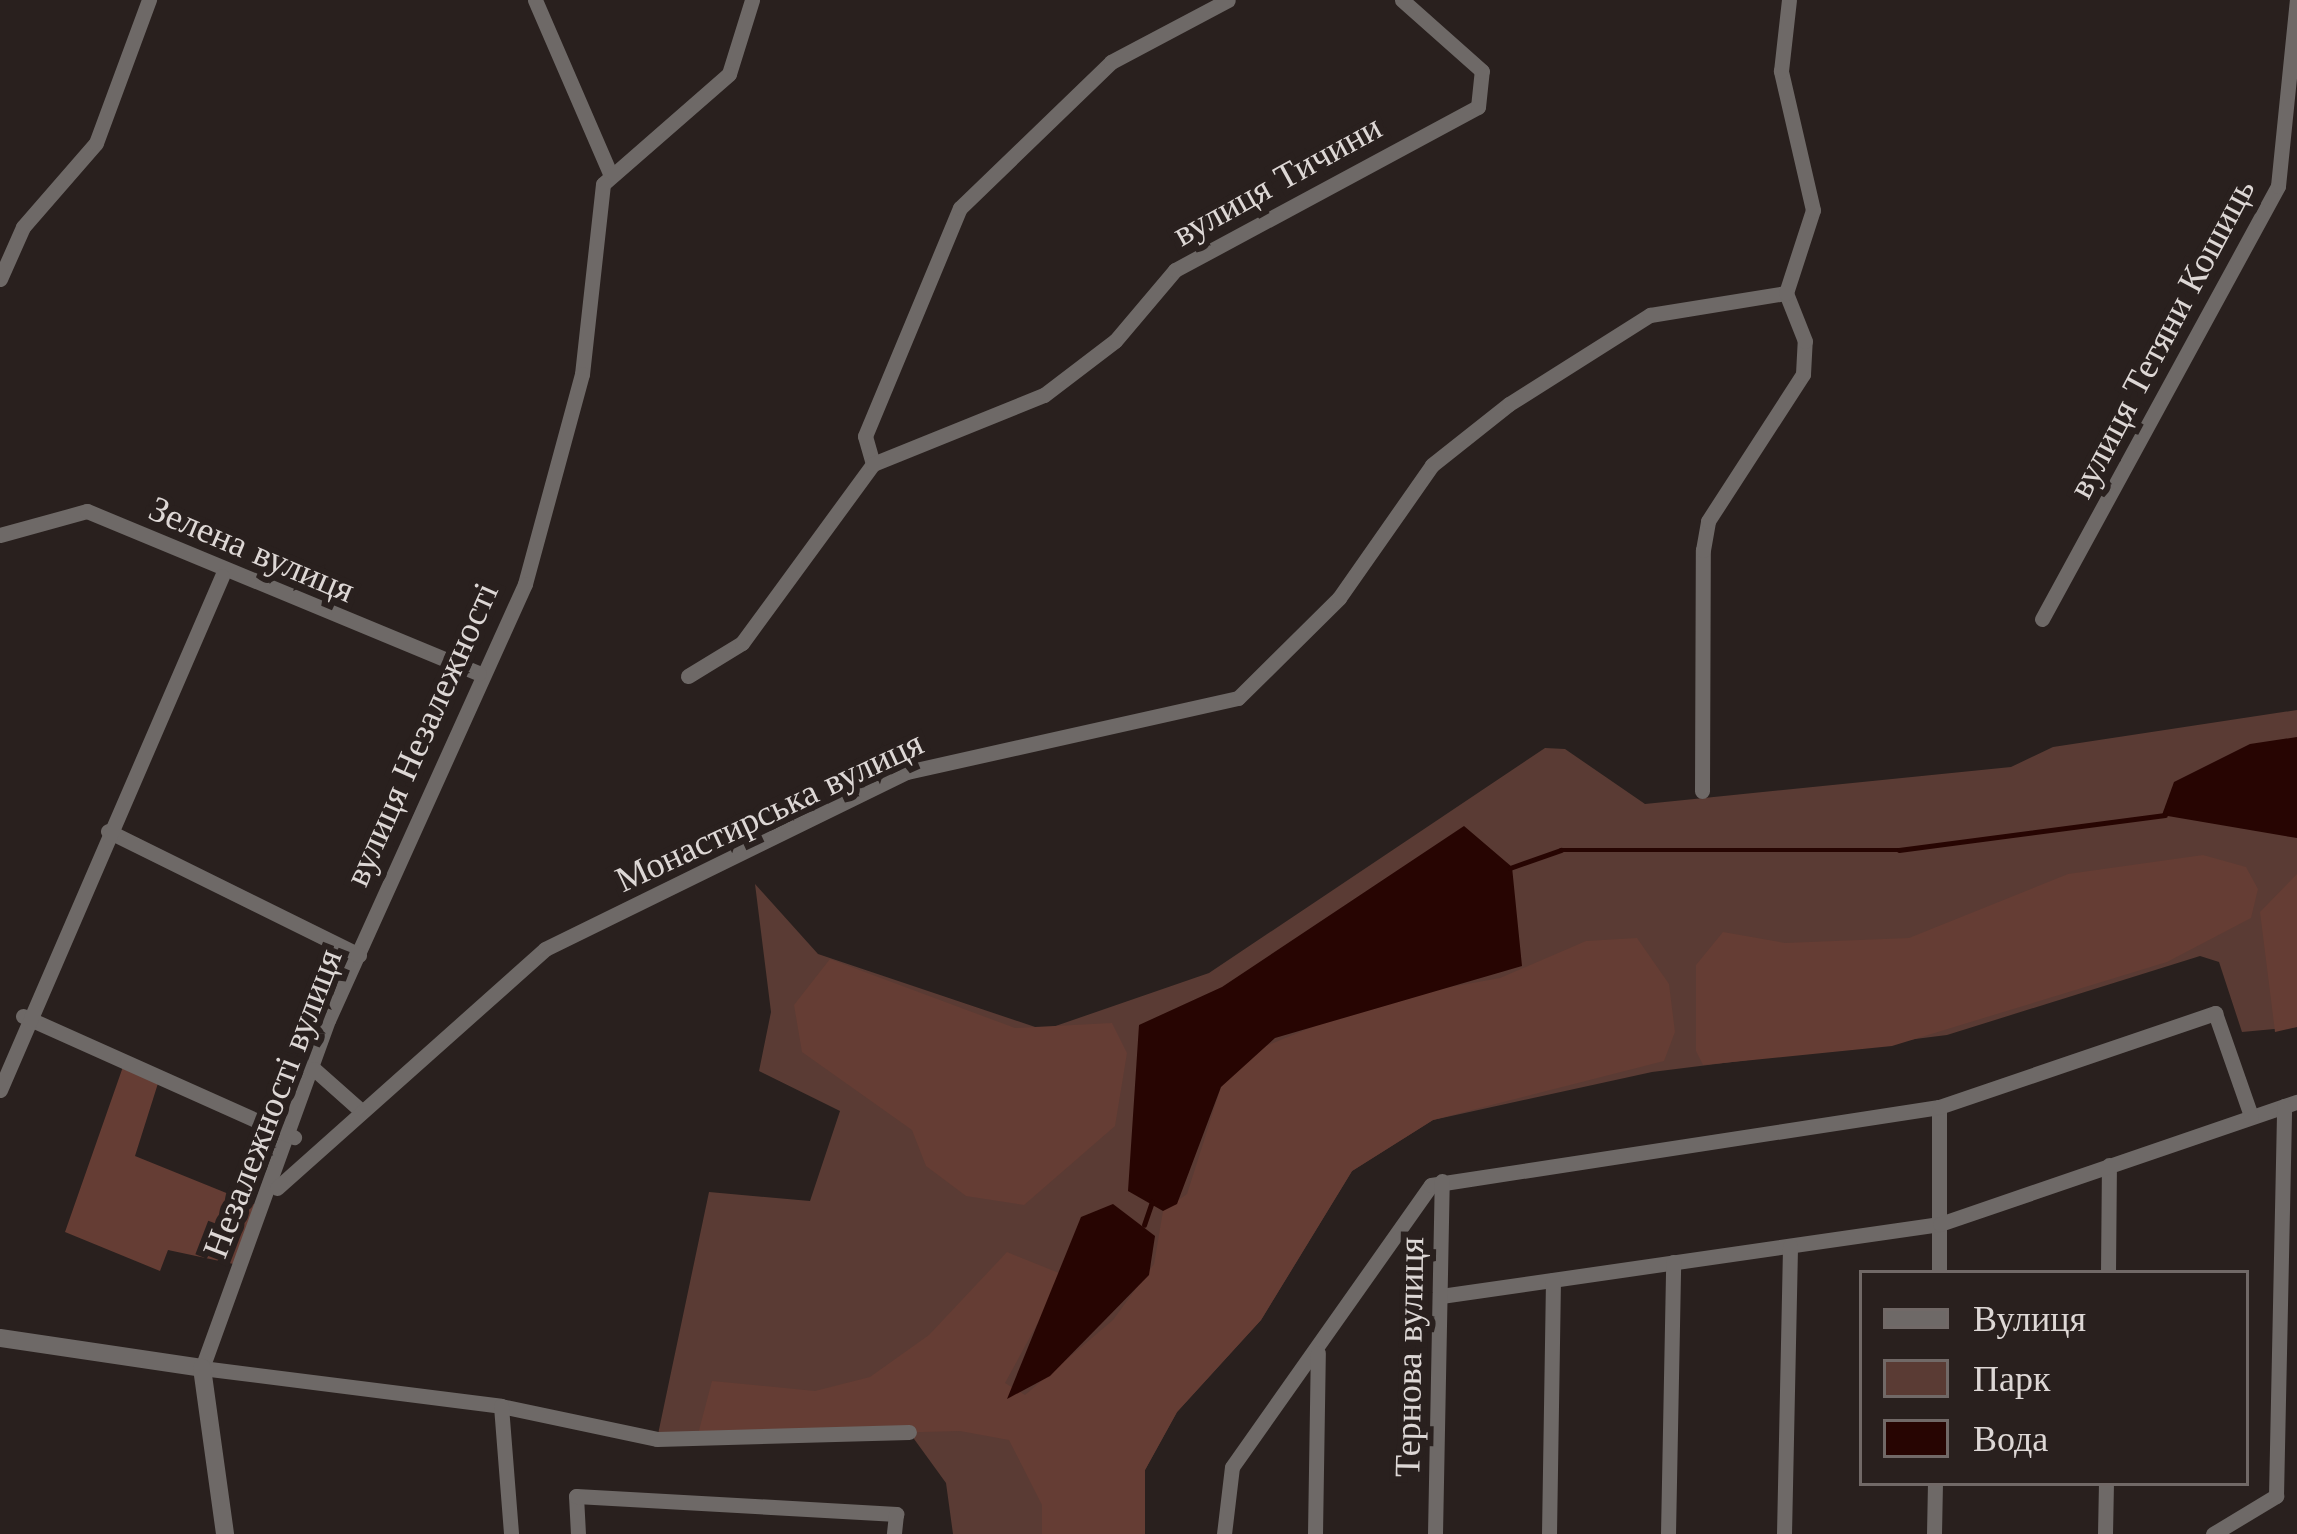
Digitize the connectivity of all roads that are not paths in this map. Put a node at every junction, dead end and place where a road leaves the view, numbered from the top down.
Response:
1 (148, 0) edge
2 (535, 0) edge
3 (752, 0) edge
4 (1228, 0) edge
5 (1402, 0) edge
6 (1789, 0) edge
7 (2297, 0) edge
8 (610, 172) junction
9 (0, 279) edge
10 (1786, 293) junction
11 (873, 464) junction
12 (0, 535) edge
13 (222, 576) junction
14 (2042, 619) dead end
15 (479, 673) junction
16 (688, 676) dead end
17 (1702, 790) dead end
18 (108, 831) junction
19 (358, 955) junction
20 (0, 1016) edge
21 (22, 1018) junction
22 (314, 1069) junction
23 (0, 1090) edge
24 (2290, 1104) edge
25 (1939, 1107) junction
26 (359, 1109) junction
27 (2251, 1116) junction
28 (294, 1137) junction
29 (2109, 1166) junction
30 (1442, 1181) junction
31 (272, 1193) junction
32 (2289, 1220) edge
33 (1940, 1224) junction
34 (1790, 1246) junction
35 (1673, 1262) junction
36 (1939, 1270) edge
37 (2108, 1270) edge
38 (1553, 1280) junction
39 (1441, 1296) junction
40 (0, 1338) edge
41 (1318, 1352) junction
42 (202, 1368) junction
43 (501, 1406) junction
44 (909, 1432) dead end
45 (1935, 1486) edge
46 (2106, 1486) edge
47 (225, 1534) edge
48 (511, 1534) edge
49 (578, 1534) edge
50 (894, 1534) edge
51 (1224, 1534) edge
52 (1316, 1534) edge
53 (1435, 1534) edge
54 (1550, 1534) edge
55 (1668, 1534) edge
56 (1784, 1534) edge
57 (1934, 1534) edge
58 (2105, 1534) edge
59 (2213, 1534) edge

1 - 9 street
2 - 8 street
3 - 8 street
4 - 11 street
5 - 11 street, вулиця Тичини
6 - 10 street
7 - 14 street, вулиця Тетяни Кошиць
8 - 15 street, Незалежності вулиця
10 - 17 street
10 - 26 street, Монастирська вулиця
11 - 16 street
12 - 13 street, Зелена вулиця
13 - 15 street, Зелена вулиця
13 - 18 street
15 - 19 street, Незалежності вулиця
18 - 19 street
18 - 21 street
19 - 22 street, Незалежності вулиця
20 - 21 street
21 - 23 street
21 - 28 street
22 - 26 street
22 - 28 street, Незалежності вулиця
24 - 27 street
24 - 32 street
25 - 27 street
25 - 30 street
25 - 33 street
26 - 31 street, Монастирська вулиця
27 - 29 street
28 - 31 street, Незалежності вулиця
29 - 33 street
29 - 37 street
30 - 39 street, Тернова вулиця
30 - 41 street
31 - 42 street, Незалежності вулиця
32 - 59 street
33 - 34 street
33 - 36 street
34 - 35 street
34 - 56 street
35 - 38 street
35 - 55 street
38 - 39 street
38 - 54 street
39 - 53 street, Тернова вулиця
40 - 42 street
41 - 51 street
41 - 52 street
42 - 43 street
42 - 47 street, Незалежності вулиця
43 - 44 street
43 - 48 street
45 - 57 street
46 - 58 street
49 - 50 street

